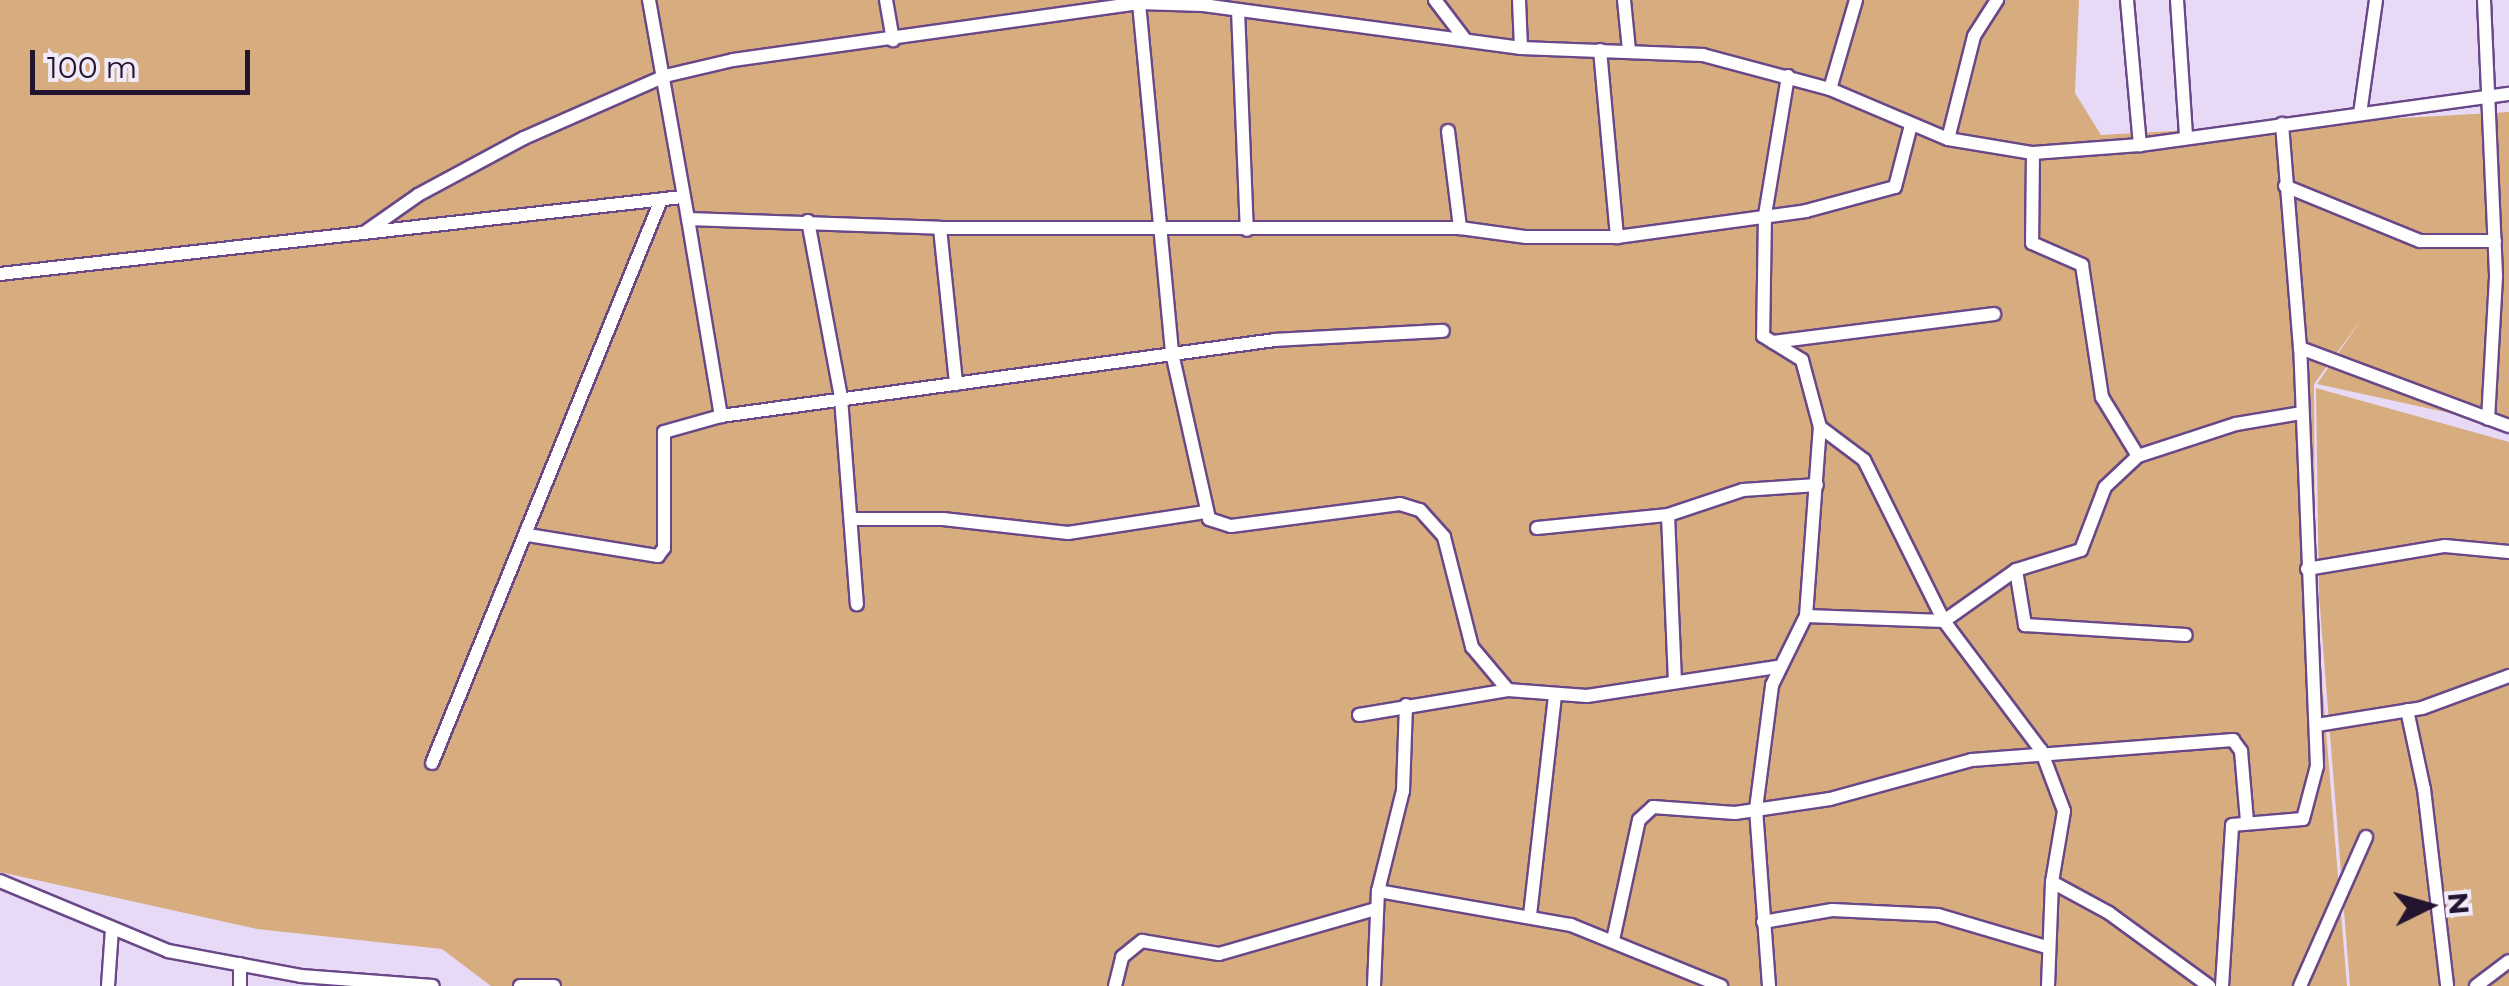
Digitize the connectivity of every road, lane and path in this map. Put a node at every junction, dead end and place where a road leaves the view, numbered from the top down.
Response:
1 (650, 0) edge
2 (886, 0) edge
3 (1434, 0) edge
4 (1518, 0) edge
5 (1624, 0) edge
6 (1856, 0) edge
7 (1997, 0) edge
8 (2127, 0) edge
9 (2177, 0) edge
10 (2376, 0) edge
11 (2484, 0) edge
12 (1210, 2) edge
13 (1139, 3) junction
14 (1238, 10) junction
15 (1464, 38) junction
16 (893, 40) junction
17 (1521, 48) junction
18 (1600, 50) junction
19 (1628, 50) junction
20 (665, 76) junction
21 (1788, 76) junction
22 (1830, 89) junction
23 (2509, 94) edge
24 (2491, 97) junction
25 (2360, 114) junction
26 (2282, 124) junction
27 (1912, 125) junction
28 (1448, 131) dead end
29 (2186, 135) junction
30 (1948, 139) junction
31 (2140, 145) junction
32 (2033, 153) junction
33 (2285, 186) junction
34 (682, 196) junction
35 (662, 200) junction
36 (1765, 215) junction
37 (688, 219) junction
38 (808, 221) junction
39 (940, 228) junction
40 (1460, 228) junction
41 (1247, 230) junction
42 (1158, 231) junction
43 (364, 233) junction
44 (1617, 237) junction
45 (2495, 241) junction
46 (0, 274) edge
47 (1994, 314) dead end
48 (1443, 330) dead end
49 (1766, 343) junction
50 (2300, 348) junction
51 (1172, 353) junction
52 (956, 384) junction
53 (841, 398) junction
54 (2302, 412) junction
55 (721, 416) junction
56 (2488, 419) junction
57 (2509, 426) edge
58 (1820, 427) junction
59 (2138, 456) junction
60 (1817, 486) junction
61 (1206, 512) junction
62 (1668, 515) junction
63 (853, 519) junction
64 (1537, 528) dead end
65 (528, 536) junction
66 (2509, 552) edge
67 (2307, 569) junction
68 (2016, 570) junction
69 (857, 604) dead end
70 (1806, 616) junction
71 (1944, 621) junction
72 (2186, 635) dead end
73 (1778, 667) junction
74 (2509, 676) edge
75 (1675, 681) junction
76 (1508, 690) junction
77 (1554, 696) junction
78 (1406, 705) junction
79 (2407, 710) junction
80 (1360, 715) dead end
81 (2317, 726) junction
82 (2042, 750) junction
83 (432, 762) dead end
84 (1756, 810) junction
85 (2247, 821) junction
86 (2366, 837) dead end
87 (0, 881) edge
88 (2052, 882) junction
89 (1378, 891) junction
90 (1376, 910) junction
91 (1530, 915) junction
92 (1763, 922) junction
93 (112, 929) junction
94 (1613, 940) junction
95 (2047, 946) junction
96 (2509, 960) edge
97 (240, 964) junction
98 (301, 981) edge
99 (108, 986) edge
100 (240, 986) edge
101 (433, 986) edge
102 (520, 986) edge
103 (554, 986) edge
104 (1115, 986) edge
105 (1374, 986) edge
106 (1721, 986) edge
107 (1768, 986) edge
108 (2048, 986) edge
109 (2209, 986) edge
110 (2222, 986) edge
111 (2300, 986) edge
112 (2447, 986) edge
113 (2476, 986) edge

1 - 20 street
2 - 16 street
3 - 15 street
4 - 17 street
5 - 19 street
6 - 22 street
7 - 30 street
8 - 31 street
9 - 29 street
10 - 25 street
11 - 24 street
12 - 13 street
12 - 14 street
13 - 16 street
13 - 42 street
14 - 15 street
14 - 41 street
15 - 17 street
16 - 20 street
17 - 18 street
18 - 19 street
18 - 44 street
19 - 21 street
20 - 34 street
20 - 43 street
21 - 22 street
21 - 36 street
22 - 27 street
23 - 24 street
24 - 25 street
24 - 45 street
25 - 26 street
26 - 29 street
26 - 33 street
27 - 30 street
27 - 36 street
28 - 40 street
29 - 31 street
30 - 32 street
31 - 32 street
32 - 59 street
33 - 45 street
33 - 50 street
34 - 35 street
34 - 37 street
35 - 43 street
35 - 65 street
36 - 44 street
36 - 49 street
37 - 38 street
37 - 55 street
38 - 39 street
38 - 53 street
39 - 42 street
39 - 52 street
40 - 41 street
40 - 44 street
41 - 42 street
42 - 51 street
43 - 46 street
45 - 56 street
47 - 49 street
48 - 51 street
49 - 58 street
50 - 54 street
50 - 56 street
51 - 52 street
51 - 61 street
52 - 53 street
53 - 55 street
53 - 63 street
54 - 59 street
54 - 67 street
55 - 65 street
56 - 57 street
58 - 60 street
58 - 71 street
59 - 68 street
60 - 62 street
60 - 70 street
61 - 63 street
61 - 76 street
62 - 64 street
62 - 75 street
63 - 69 street
65 - 83 street
66 - 67 street
67 - 81 street
68 - 71 street
68 - 72 street
70 - 71 street
70 - 73 street
71 - 82 street
73 - 75 street
73 - 84 street
74 - 79 street
75 - 77 street
76 - 77 street
76 - 78 street
77 - 91 street
78 - 80 street
78 - 89 street
79 - 81 street
79 - 112 street
81 - 85 street
82 - 84 street
82 - 85 street
82 - 88 street
84 - 92 street
84 - 94 street
85 - 110 street
86 - 111 street
87 - 93 street
88 - 95 street
88 - 109 street
89 - 90 street
89 - 91 street
90 - 104 street
90 - 105 street
91 - 94 street
92 - 95 street
92 - 107 street
93 - 97 street
93 - 99 street
94 - 106 street
95 - 108 street
96 - 113 street
97 - 98 street
97 - 100 street
98 - 101 street
102 - 103 street

